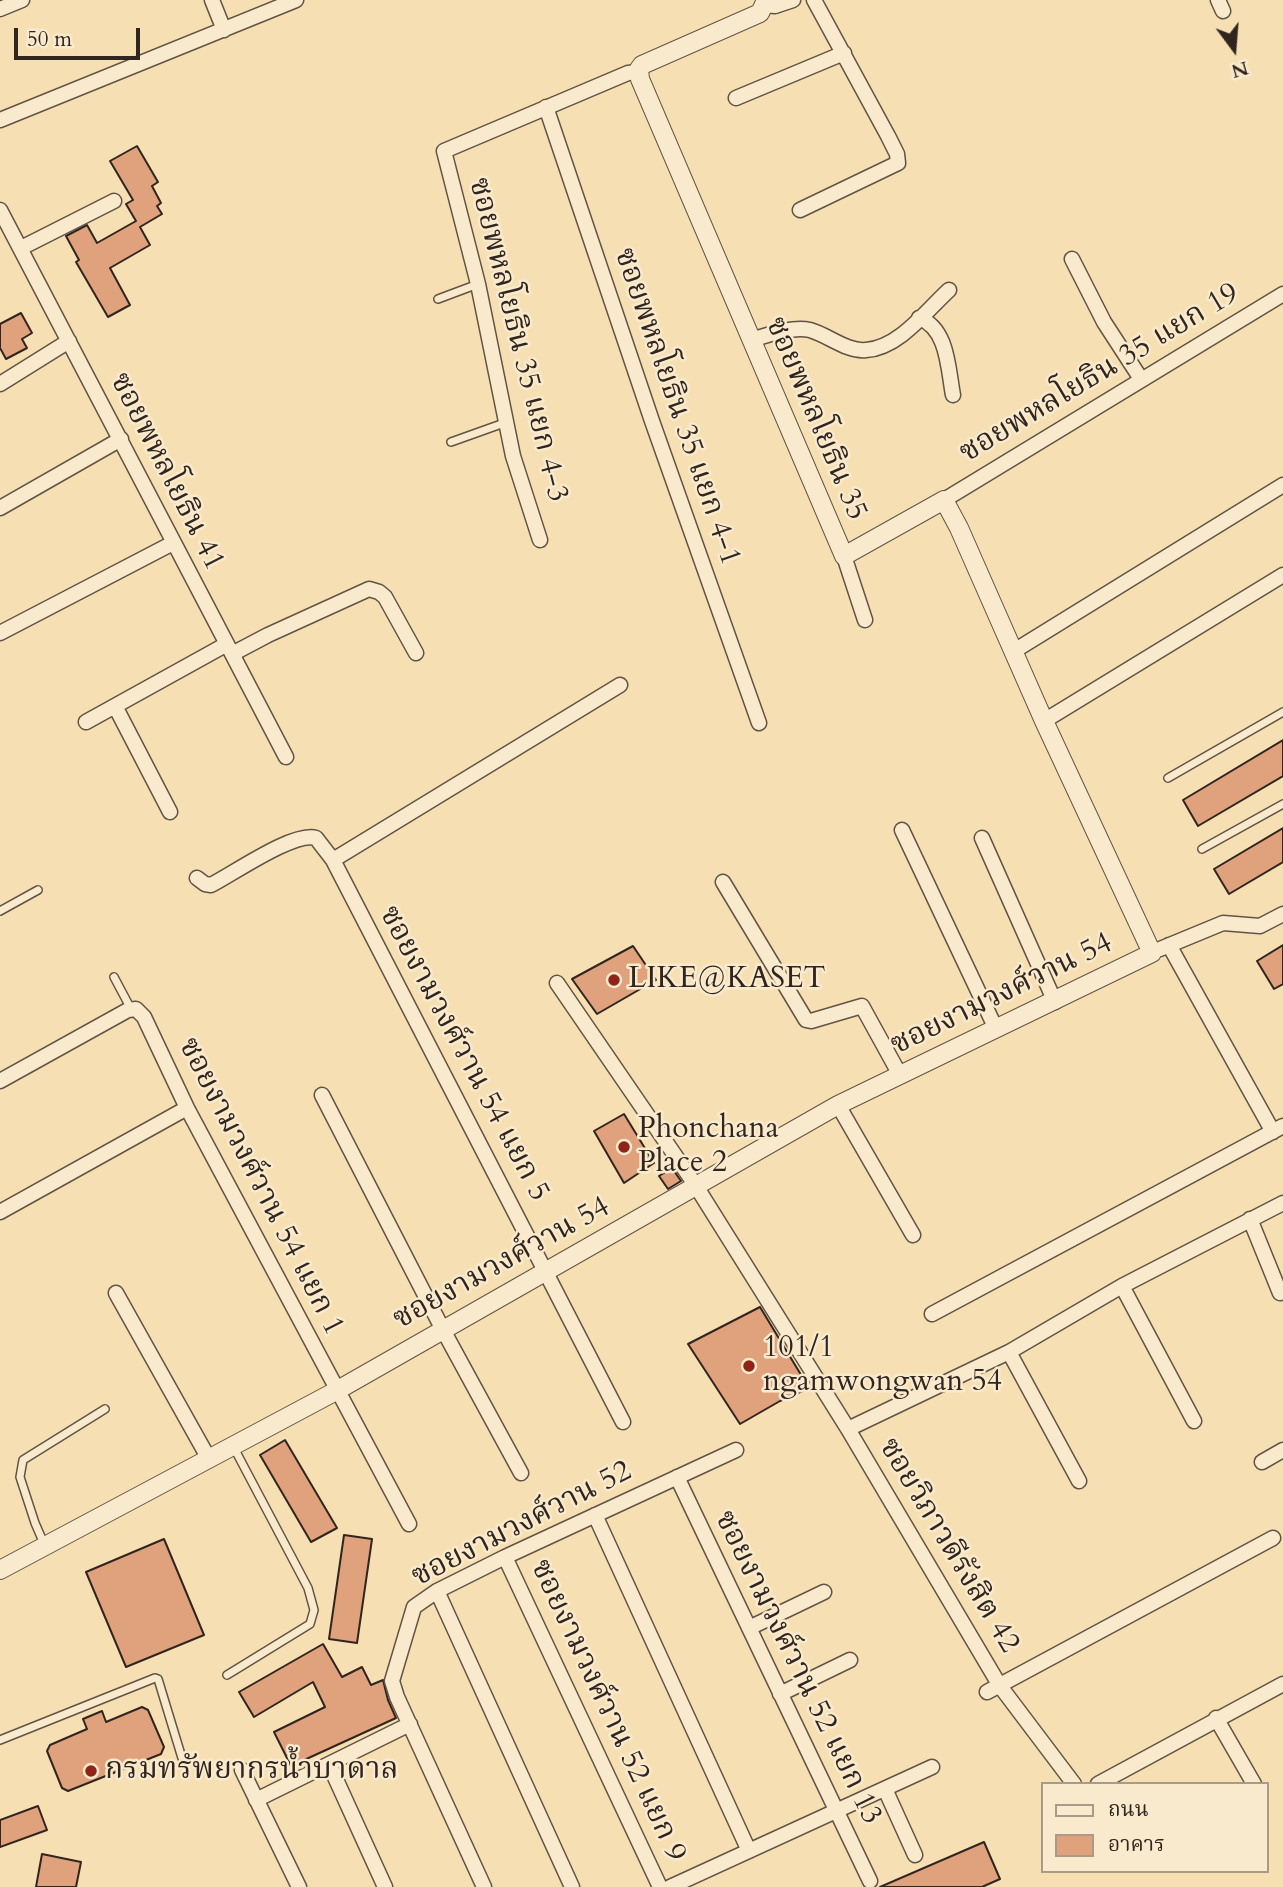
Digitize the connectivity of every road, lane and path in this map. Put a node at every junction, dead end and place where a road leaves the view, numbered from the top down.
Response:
1 (22, 0) edge
2 (212, 0) edge
3 (296, 0) edge
4 (793, 0) edge
5 (814, 0) edge
6 (765, 2) edge
7 (0, 9) edge
8 (224, 30) junction
9 (844, 53) junction
10 (639, 72) junction
11 (736, 98) dead end
12 (546, 107) junction
13 (0, 120) edge
14 (114, 201) dead end
15 (0, 210) edge
16 (800, 210) dead end
17 (21, 248) junction
18 (1072, 258) dead end
19 (478, 284) junction
20 (949, 290) dead end
21 (1283, 294) edge
22 (438, 299) dead end
23 (919, 318) junction
24 (751, 340) junction
25 (69, 341) junction
26 (1141, 379) junction
27 (0, 384) edge
28 (953, 395) dead end
29 (507, 421) junction
30 (121, 439) junction
31 (451, 442) dead end
32 (1283, 485) edge
33 (944, 500) junction
34 (0, 508) edge
35 (540, 540) dead end
36 (173, 543) junction
37 (844, 556) junction
38 (1283, 575) edge
39 (865, 620) dead end
40 (0, 633) edge
41 (230, 649) junction
42 (1014, 651) junction
43 (416, 653) dead end
44 (620, 685) dead end
45 (115, 706) junction
46 (1283, 712) edge
47 (1044, 721) junction
48 (86, 722) dead end
49 (759, 723) dead end
50 (286, 757) dead end
51 (1168, 778) dead end
52 (1283, 804) edge
53 (170, 812) dead end
54 (902, 830) dead end
55 (982, 838) dead end
56 (1202, 849) dead end
57 (333, 860) junction
58 (197, 878) dead end
59 (723, 882) dead end
60 (38, 890) dead end
61 (0, 911) edge
62 (1283, 914) edge
63 (1169, 946) junction
64 (1152, 953) junction
65 (114, 976) dead end
66 (557, 984) dead end
67 (1055, 1002) junction
68 (134, 1009) junction
69 (996, 1029) junction
70 (900, 1075) junction
71 (0, 1081) edge
72 (321, 1095) dead end
73 (838, 1105) junction
74 (187, 1108) junction
75 (1278, 1129) edge
76 (696, 1186) junction
77 (1283, 1203) edge
78 (0, 1212) edge
79 (1250, 1219) junction
80 (913, 1235) dead end
81 (547, 1272) junction
82 (1122, 1286) junction
83 (116, 1293) dead end
84 (1280, 1293) dead end
85 (932, 1314) dead end
86 (442, 1328) junction
87 (1009, 1352) junction
88 (336, 1391) junction
89 (105, 1409) dead end
90 (1194, 1421) dead end
91 (623, 1422) dead end
92 (848, 1429) junction
93 (233, 1445) junction
94 (736, 1450) dead end
95 (1283, 1451) edge
96 (209, 1458) junction
97 (1262, 1462) dead end
98 (521, 1473) dead end
99 (677, 1477) junction
100 (1079, 1481) dead end
101 (595, 1515) junction
102 (409, 1524) dead end
103 (1273, 1538) dead end
104 (45, 1546) junction
105 (505, 1557) junction
106 (0, 1570) edge
107 (437, 1591) junction
108 (824, 1592) dead end
109 (749, 1628) junction
110 (850, 1660) dead end
111 (227, 1675) dead end
112 (1283, 1684) edge
113 (993, 1689) junction
114 (780, 1693) junction
115 (1216, 1718) junction
116 (410, 1724) junction
117 (0, 1740) edge
118 (182, 1758) dead end
119 (329, 1764) junction
120 (932, 1768) dead end
121 (242, 1770) dead end
122 (1072, 1782) edge
123 (1102, 1782) edge
124 (1253, 1782) edge
125 (885, 1789) junction
126 (257, 1800) junction
127 (837, 1811) junction
128 (749, 1851) junction
129 (915, 1855) dead end
130 (870, 1881) dead end
131 (299, 1887) edge
132 (385, 1887) edge
133 (484, 1887) edge
134 (572, 1887) edge
135 (660, 1887) edge
136 (670, 1887) edge

1 - 7 street
2 - 8 street
3 - 8 street
4 - 6 street
5 - 9 street
6 - 10 street
8 - 13 street
9 - 11 street
9 - 16 street
10 - 12 street
10 - 24 street, ซอยพหลโยธิน 35
12 - 19 street, ซอยพหลโยธิน 35 แยก 4-3
12 - 49 street, ซอยพหลโยธิน 35 แยก 4-1
14 - 17 street
15 - 17 street, ซอยพหลโยธิน 41
17 - 25 street, ซอยพหลโยธิน 41
18 - 26 street
19 - 22 lane
19 - 29 street, ซอยพหลโยธิน 35 แยก 4-3
20 - 23 street
21 - 26 street, ซอยพหลโยธิน 35 แยก 19
23 - 24 street
23 - 28 street
24 - 37 street, ซอยพหลโยธิน 35
25 - 27 street
25 - 30 street, ซอยพหลโยธิน 41
26 - 33 street, ซอยพหลโยธิน 35 แยก 19
29 - 31 lane
29 - 35 street, ซอยพหลโยธิน 35 แยก 4-3
30 - 34 street
30 - 36 street, ซอยพหลโยธิน 41
32 - 42 street
33 - 37 street, ซอยพหลโยธิน 35
33 - 42 street
36 - 40 street
36 - 41 street, ซอยพหลโยธิน 41
37 - 39 street
38 - 47 street
41 - 43 street
41 - 45 street
41 - 50 street, ซอยพหลโยธิน 41
42 - 47 street
44 - 57 street
45 - 48 street
45 - 53 street
46 - 51 lane
47 - 64 street
52 - 56 lane
54 - 69 street
55 - 67 street
57 - 58 street, ซอยงามวงศ์วาน 54 แยก 5
57 - 81 street, ซอยงามวงศ์วาน 54 แยก 5
59 - 70 street
60 - 61 lane
62 - 63 street, ซอยงามวงศ์วาน 54
63 - 64 street, ซอยงามวงศ์วาน 54
63 - 75 street
64 - 67 street, ซอยงามวงศ์วาน 54
65 - 68 lane
66 - 76 street, ซอยวิภาวดีรังสิต 42
67 - 69 street, ซอยงามวงศ์วาน 54
68 - 71 street
68 - 74 street, ซอยงามวงศ์วาน 54 แยก 1
69 - 70 street, ซอยงามวงศ์วาน 54
70 - 73 street, ซอยงามวงศ์วาน 54
72 - 86 street
73 - 76 street, ซอยงามวงศ์วาน 54
73 - 80 street
74 - 78 street
74 - 88 street, ซอยงามวงศ์วาน 54 แยก 1
75 - 85 street
76 - 81 street, ซอยงามวงศ์วาน 54
76 - 92 street, ซอยวิภาวดีรังสิต 42
77 - 79 street
79 - 82 street
79 - 84 street
81 - 86 street, ซอยงามวงศ์วาน 54
81 - 91 street, ซอยงามวงศ์วาน 54 แยก 5
82 - 87 street
82 - 90 street
83 - 96 street
86 - 88 street, ซอยงามวงศ์วาน 54
86 - 98 street
87 - 92 street
87 - 100 street
88 - 93 street, ซอยงามวงศ์วาน 54
88 - 102 street, ซอยงามวงศ์วาน 54 แยก 1
89 - 104 lane
92 - 113 street, ซอยวิภาวดีรังสิต 42
93 - 96 street, ซอยงามวงศ์วาน 54
93 - 111 lane
94 - 99 street, ซอยงามวงศ์วาน 52
95 - 97 street
96 - 104 street, ซอยงามวงศ์วาน 54
99 - 101 street, ซอยงามวงศ์วาน 52
99 - 109 street, ซอยงามวงศ์วาน 52 แยก 13
101 - 105 street, ซอยงามวงศ์วาน 52
101 - 128 street
103 - 113 street
104 - 106 street, ซอยงามวงศ์วาน 54
105 - 107 street, ซอยงามวงศ์วาน 52
105 - 135 street, ซอยงามวงศ์วาน 52 แยก 9
107 - 116 street, ซอยงามวงศ์วาน 52
107 - 134 street
108 - 109 street
109 - 114 street, ซอยงามวงศ์วาน 52 แยก 13
110 - 114 street
112 - 115 street
113 - 122 street, ซอยวิภาวดีรังสิต 42
114 - 127 street, ซอยงามวงศ์วาน 52 แยก 13
115 - 123 street
115 - 124 street
116 - 119 street
116 - 133 street, ซอยงามวงศ์วาน 52
117 - 118 lane
119 - 126 street
119 - 132 street
120 - 125 street
121 - 126 street
125 - 127 street
125 - 129 street
126 - 131 street
127 - 128 street
127 - 130 street, ซอยงามวงศ์วาน 52 แยก 13
128 - 136 street

